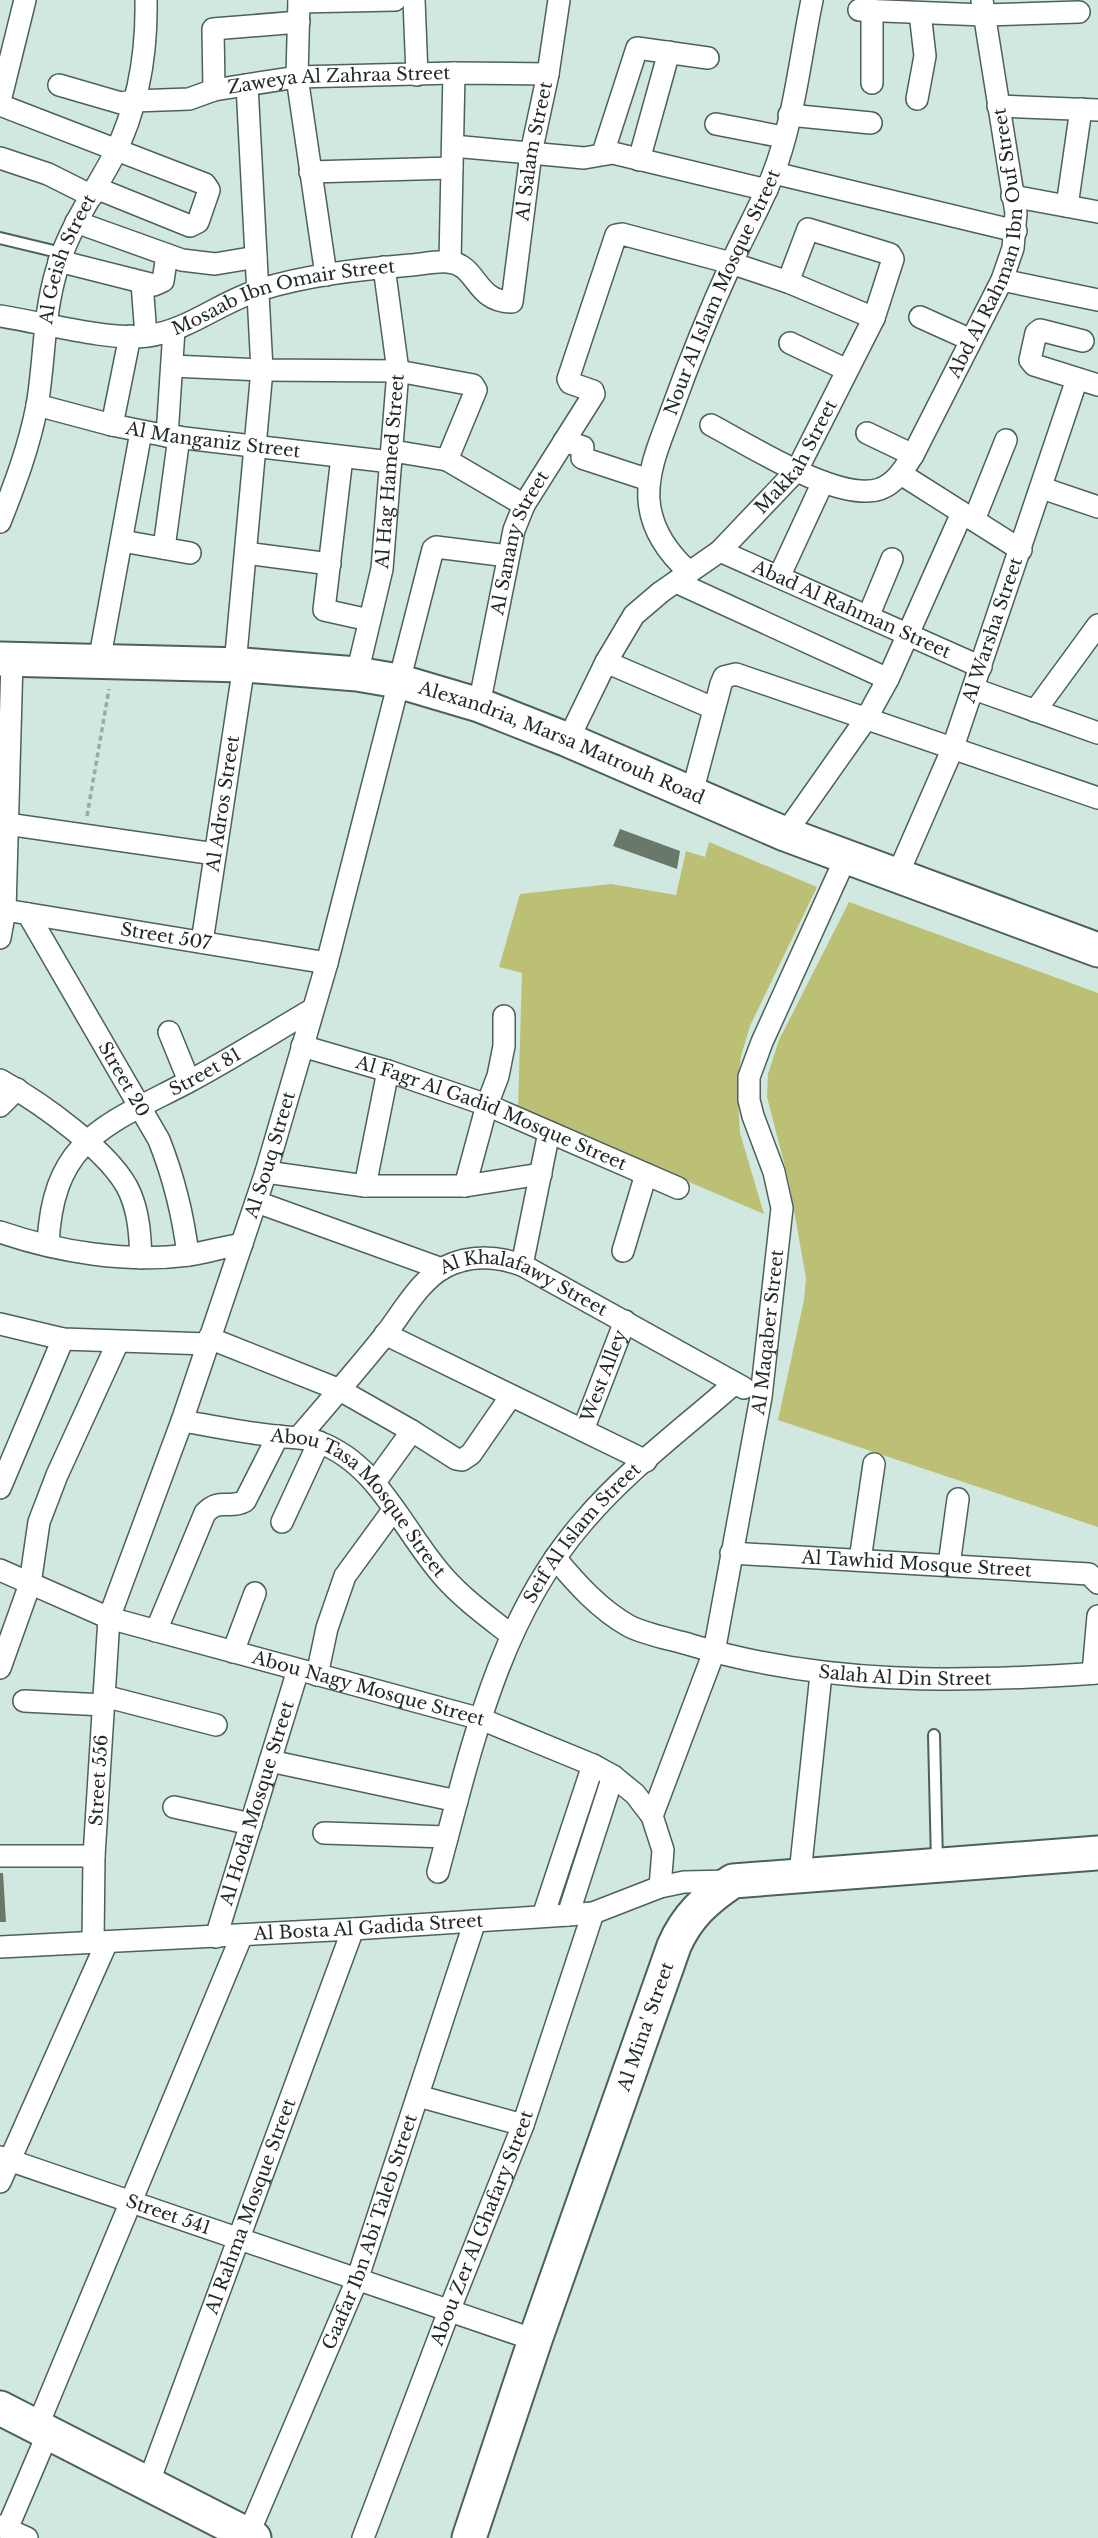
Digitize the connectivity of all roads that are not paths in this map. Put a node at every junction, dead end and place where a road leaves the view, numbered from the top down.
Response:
1 (25, 0) edge
2 (146, 0) edge
3 (395, 0) edge
4 (414, 0) edge
5 (559, 0) edge
6 (812, 0) edge
7 (983, 7) edge
8 (299, 8) edge
9 (1079, 12) dead end
10 (920, 13) junction
11 (669, 52) junction
12 (708, 58) dead end
13 (454, 73) junction
14 (548, 74) junction
15 (417, 75) junction
16 (296, 77) junction
17 (872, 83) dead end
18 (59, 85) dead end
19 (247, 85) junction
20 (214, 90) junction
21 (917, 99) dead end
22 (134, 101) junction
23 (0, 103) edge
24 (998, 106) junction
25 (1090, 109) edge
26 (789, 115) junction
27 (871, 123) dead end
28 (716, 124) dead end
29 (783, 137) junction
30 (453, 146) junction
31 (116, 151) junction
32 (531, 153) junction
33 (603, 153) junction
34 (0, 158) edge
35 (639, 160) junction
36 (452, 168) junction
37 (310, 172) junction
38 (770, 182) junction
39 (94, 192) junction
40 (1012, 196) junction
41 (1067, 206) junction
42 (1098, 212) edge
43 (76, 222) junction
44 (1016, 231) junction
45 (0, 238) edge
46 (167, 255) junction
47 (61, 257) junction
48 (256, 257) junction
49 (450, 262) junction
50 (731, 263) junction
51 (384, 267) junction
52 (326, 275) junction
53 (1002, 279) junction
54 (788, 282) junction
55 (142, 283) junction
56 (258, 290) junction
57 (1098, 300) edge
58 (0, 316) edge
59 (920, 317) dead end
60 (874, 318) junction
61 (44, 323) junction
62 (174, 330) junction
63 (138, 336) junction
64 (971, 340) junction
65 (1083, 341) dead end
66 (790, 343) dead end
67 (172, 366) junction
68 (262, 370) junction
69 (848, 370) junction
70 (398, 371) junction
71 (1077, 379) junction
72 (1098, 385) edge
73 (37, 405) junction
74 (112, 425) junction
75 (711, 425) dead end
76 (141, 432) junction
77 (867, 433) dead end
78 (173, 437) junction
79 (1006, 440) dead end
80 (564, 441) junction
81 (256, 447) junction
82 (913, 455) junction
83 (392, 456) junction
84 (342, 457) junction
85 (447, 460) junction
86 (797, 470) junction
87 (901, 474) junction
88 (649, 480) junction
89 (823, 482) junction
90 (1041, 488) junction
91 (524, 505) junction
92 (1098, 507) edge
93 (968, 517) junction
94 (0, 523) edge
95 (122, 541) junction
96 (164, 548) junction
97 (1021, 550) junction
98 (720, 551) junction
99 (190, 552) dead end
100 (246, 553) junction
101 (508, 556) junction
102 (892, 559) dead end
103 (330, 564) junction
104 (682, 577) junction
105 (779, 577) junction
106 (867, 617) junction
107 (369, 620) junction
108 (908, 635) junction
109 (1094, 638) edge
110 (6, 660) edge
111 (106, 662) junction
112 (606, 662) junction
113 (239, 665) junction
114 (981, 667) junction
115 (356, 674) junction
116 (888, 679) junction
117 (398, 681) junction
118 (974, 689) junction
119 (479, 705) junction
120 (713, 708) junction
121 (1035, 711) junction
122 (866, 719) junction
123 (1098, 733) edge
124 (568, 740) junction
125 (952, 750) junction
126 (4, 779) edge
127 (692, 793) junction
128 (1098, 798) edge
129 (7, 824) junction
130 (785, 834) junction
131 (215, 854) junction
132 (846, 857) junction
133 (897, 876) junction
134 (28, 914) junction
135 (2, 925) edge
136 (202, 942) junction
137 (1098, 950) edge
138 (327, 962) junction
139 (313, 1009) junction
140 (504, 1016) dead end
141 (169, 1032) dead end
142 (302, 1046) junction
143 (388, 1071) junction
144 (189, 1081) junction
145 (8, 1084) edge
146 (141, 1105) junction
147 (487, 1105) junction
148 (0, 1107) edge
149 (549, 1132) junction
150 (87, 1141) junction
151 (266, 1172) junction
152 (541, 1174) junction
153 (646, 1174) junction
154 (365, 1186) junction
155 (465, 1186) junction
156 (678, 1188) dead end
157 (257, 1202) junction
158 (0, 1232) edge
159 (48, 1244) junction
160 (242, 1244) junction
161 (622, 1251) dead end
162 (188, 1255) junction
163 (141, 1258) junction
164 (523, 1265) junction
165 (442, 1269) junction
166 (625, 1321) junction
167 (0, 1324) edge
168 (385, 1334) junction
169 (63, 1339) junction
170 (208, 1341) junction
171 (118, 1342) junction
172 (735, 1383) junction
173 (340, 1390) junction
174 (511, 1396) junction
175 (761, 1397) junction
176 (182, 1421) junction
177 (583, 1430) junction
178 (412, 1431) junction
179 (298, 1438) junction
180 (8, 1449) edge
181 (646, 1461) junction
182 (874, 1464) dead end
183 (375, 1482) junction
184 (0, 1488) edge
185 (958, 1499) dead end
186 (394, 1509) junction
187 (282, 1522) dead end
188 (731, 1553) junction
189 (555, 1558) junction
190 (860, 1560) junction
191 (949, 1565) junction
192 (0, 1570) edge
193 (30, 1584) junction
194 (1098, 1584) edge
195 (255, 1593) dead end
196 (1098, 1616) edge
197 (109, 1618) junction
198 (156, 1631) junction
199 (511, 1635) junction
200 (233, 1652) junction
201 (714, 1652) junction
202 (0, 1668) edge
203 (308, 1673) junction
204 (1095, 1673) edge
205 (821, 1674) junction
206 (24, 1701) dead end
207 (104, 1701) junction
208 (481, 1719) junction
209 (216, 1725) dead end
210 (934, 1735) dead end
211 (270, 1761) junction
212 (593, 1765) junction
213 (612, 1776) junction
214 (457, 1801) junction
215 (174, 1807) dead end
216 (652, 1816) junction
217 (251, 1824) junction
218 (324, 1833) dead end
219 (447, 1837) junction
220 (1098, 1853) edge
221 (0, 1856) edge
222 (94, 1856) junction
223 (937, 1865) junction
224 (438, 1872) dead end
225 (800, 1874) junction
226 (733, 1881) junction
227 (660, 1886) junction
228 (593, 1913) junction
229 (568, 1915) junction
230 (543, 1916) junction
231 (475, 1921) junction
232 (353, 1930) junction
233 (242, 1935) junction
234 (216, 1937) junction
235 (100, 1943) junction
236 (0, 1947) edge
237 (418, 2096) junction
238 (523, 2125) junction
239 (4, 2158) edge
240 (0, 2182) edge
241 (131, 2202) junction
242 (239, 2239) junction
243 (357, 2280) junction
244 (449, 2311) junction
245 (535, 2340) junction
246 (0, 2408) edge
247 (43, 2430) junction
248 (148, 2484) junction
249 (4, 2527) edge
250 (251, 2537) edge
251 (27, 2538) edge
252 (363, 2538) edge
253 (469, 2538) edge

1 - 23 street
2 - 22 street, Al Geish Street
3 - 8 street
4 - 15 street
5 - 14 street, Al Salam Street
6 - 26 street, Nour Al Islam Mosque Street
7 - 9 street
7 - 10 street
7 - 24 street, Abd Al Rahman Ibn Ouf Street
8 - 16 street
8 - 20 street
10 - 17 street
10 - 21 street
11 - 12 street
11 - 33 street
11 - 35 street
13 - 14 street, Zaweya Al Zahraa Street
13 - 15 street, Zaweya Al Zahraa Street
13 - 30 street
14 - 32 street, Al Salam Street
15 - 16 street, Zaweya Al Zahraa Street
16 - 19 street, Zaweya Al Zahraa Street
16 - 37 street
18 - 22 street, Zaweya Al Zahraa Street
19 - 20 street, Zaweya Al Zahraa Street
19 - 48 street, Al Adros Street
20 - 22 street, Zaweya Al Zahraa Street
22 - 31 street, Al Geish Street
23 - 31 street
24 - 25 street
24 - 40 street, Abd Al Rahman Ibn Ouf Street
25 - 41 street
26 - 27 street
26 - 29 street, Nour Al Islam Mosque Street
28 - 29 street
29 - 38 street, Nour Al Islam Mosque Street
30 - 32 street
30 - 36 street
31 - 39 street, Al Geish Street
31 - 39 street
32 - 33 street
32 - 49 street, Al Salam Street
33 - 35 street
34 - 39 street
35 - 38 street
36 - 37 street
36 - 49 street
37 - 52 street
38 - 44 street
38 - 50 street, Nour Al Islam Mosque Street
39 - 43 street, Al Geish Street
40 - 41 street
40 - 44 street, Abd Al Rahman Ibn Ouf Street
41 - 42 street
43 - 46 street
43 - 47 street, Al Geish Street
44 - 53 street, Abd Al Rahman Ibn Ouf Street
45 - 47 lane
46 - 48 street
46 - 55 street
47 - 55 street
47 - 61 street, Al Geish Street
48 - 56 street, Al Adros Street
49 - 51 street, Mosaab Ibn Omair Street
50 - 54 street
50 - 80 street, Al Sanany Street
50 - 88 street, Nour Al Islam Mosque Street
51 - 52 street, Mosaab Ibn Omair Street
51 - 70 street, Al Hag Hamed Street
52 - 56 street, Mosaab Ibn Omair Street
53 - 57 street
53 - 64 street, Abd Al Rahman Ibn Ouf Street
54 - 60 street
54 - 60 street, Makkah Street
55 - 63 street
56 - 62 street, Mosaab Ibn Omair Street
56 - 68 street, Al Adros Street
58 - 61 street, Mosaab Ibn Omair Street
59 - 64 street
60 - 69 street, Makkah Street
61 - 63 street, Mosaab Ibn Omair Street
61 - 73 street, Al Geish Street
62 - 63 street, Mosaab Ibn Omair Street
62 - 67 street
63 - 74 street
64 - 82 street, Abd Al Rahman Ibn Ouf Street
65 - 71 street
66 - 69 street
67 - 68 street
67 - 78 street
68 - 70 street
68 - 81 street, Al Adros Street
69 - 86 street, Makkah Street
70 - 83 street, Al Hag Hamed Street
70 - 85 street
71 - 72 street
71 - 90 street, Al Warsha Street
73 - 74 street, Al Manganiz Street
73 - 94 street, Al Geish Street
74 - 76 street, Al Manganiz Street
75 - 86 street
76 - 78 street, Al Manganiz Street
76 - 95 street
77 - 82 street
78 - 81 street, Al Manganiz Street
78 - 96 street
79 - 93 street
80 - 88 street
80 - 91 street, Al Sanany Street
81 - 84 street, Al Manganiz Street
81 - 100 street, Al Adros Street
82 - 87 street, Abd Al Rahman Ibn Ouf Street
83 - 84 street, Al Manganiz Street
83 - 85 street, Al Manganiz Street
83 - 107 street, Al Hag Hamed Street
84 - 103 street
85 - 91 street
86 - 89 street
86 - 98 street, Makkah Street
87 - 89 street
87 - 93 street
88 - 104 street, Nour Al Islam Mosque Street
89 - 105 street
90 - 92 street
90 - 97 street, Al Warsha Street
91 - 101 street, Al Sanany Street
93 - 97 street
93 - 108 street
95 - 96 street
95 - 111 street
96 - 99 street
97 - 114 street, Al Warsha Street
98 - 104 street, Makkah Street
98 - 105 street, Abad Al Rahman Street
100 - 103 street
100 - 113 street, Al Adros Street
101 - 117 street, Al Souq Street
101 - 119 street, Al Sanany Street
102 - 106 street
103 - 107 street
104 - 112 street, Makkah Street
104 - 116 street
105 - 106 street, Abad Al Rahman Street
106 - 108 street, Abad Al Rahman Street
107 - 115 street, Al Hag Hamed Street
108 - 114 street, Abad Al Rahman Street
108 - 116 street
109 - 121 street
110 - 111 main road, Alexandria, Marsa Matrouh Road
110 - 126 street
111 - 113 main road, Alexandria, Marsa Matrouh Road
112 - 120 street
112 - 124 street, Makkah Street
113 - 115 main road, Alexandria, Marsa Matrouh Road
113 - 131 street, Al Adros Street
114 - 118 street, Al Warsha Street
115 - 117 main road, Alexandria, Marsa Matrouh Road
116 - 122 street
117 - 119 main road, Alexandria, Marsa Matrouh Road
117 - 138 street, Al Souq Street
118 - 121 street
118 - 125 street, Al Warsha Street
119 - 124 main road, Alexandria, Marsa Matrouh Road
120 - 122 street
120 - 127 street
121 - 123 street
122 - 125 street
122 - 130 street
124 - 127 main road, Alexandria, Marsa Matrouh Road
125 - 128 street
125 - 133 street, Al Warsha Street
126 - 129 street
127 - 130 main road, Alexandria, Marsa Matrouh Road
129 - 131 street
129 - 135 street
130 - 132 main road, Alexandria, Marsa Matrouh Road
131 - 136 street, Al Adros Street
132 - 133 main road, Alexandria, Marsa Matrouh Road
132 - 175 street, Al Maqaber Street
133 - 137 main road, Alexandria, Marsa Matrouh Road
134 - 135 street, Street 507
134 - 136 street, Street 507
134 - 146 street, Street 20
136 - 138 street, Street 507
138 - 139 street, Al Souq Street
139 - 142 street, Al Souq Street
139 - 144 street, Street 81
140 - 147 street
141 - 144 street
142 - 143 street, Al Fagr Al Gadid Mosque Street
142 - 151 street, Al Souq Street
143 - 147 street, Al Fagr Al Gadid Mosque Street
143 - 154 street
144 - 146 street, Street 81
145 - 148 street
145 - 150 street
146 - 150 street, Street 81
146 - 162 street, Street 20
147 - 149 street, Al Fagr Al Gadid Mosque Street
147 - 155 street
149 - 152 street
149 - 153 street, Al Fagr Al Gadid Mosque Street
150 - 159 street, Street 81
150 - 163 street
151 - 154 street
151 - 157 street, Al Souq Street
152 - 155 street
152 - 164 street
153 - 156 street, Al Fagr Al Gadid Mosque Street
153 - 161 street
154 - 155 street
157 - 160 street, Al Souq Street
157 - 165 street
158 - 159 street
159 - 163 street
160 - 162 street
160 - 170 street, Al Souq Street
162 - 163 street
164 - 165 street, Al Khalafawy Street
164 - 166 street, Al Khalafawy Street
165 - 168 street, Al Khalafawy Street
166 - 172 street, Al Khalafawy Street
166 - 177 street, West Alley
167 - 169 street
168 - 173 street, Al Khalafawy Street
168 - 174 street
169 - 171 street
169 - 180 street
170 - 171 street
170 - 173 street
170 - 176 street, Al Souq Street
171 - 193 street
172 - 175 street, Al Khalafawy Street
172 - 181 street, Seif Al Islam Street
173 - 178 street
173 - 179 street, Al Khalafawy Street
174 - 177 street
174 - 178 street
175 - 188 street, Al Maqaber Street
176 - 179 street, Abou Tasa Mosque Street
176 - 197 street, Al Souq Street
177 - 181 street
178 - 183 street
179 - 183 street, Abou Tasa Mosque Street
179 - 187 street
179 - 198 street
180 - 184 street
181 - 189 street, Seif Al Islam Street
182 - 190 street
183 - 186 street, Abou Tasa Mosque Street
185 - 191 street
186 - 199 street, Abou Tasa Mosque Street
186 - 203 street, Al Hoda Mosque Street
188 - 190 street, Al Tawhid Mosque Street
188 - 201 street, Al Maqaber Street
189 - 199 street, Seif Al Islam Street
189 - 201 street, Salah Al Din Street
190 - 191 street, Al Tawhid Mosque Street
191 - 194 street, Al Tawhid Mosque Street
192 - 193 street, Abou Nagy Mosque Street
193 - 197 street, Abou Nagy Mosque Street
193 - 202 street
195 - 200 street
196 - 204 street
197 - 198 street, Abou Nagy Mosque Street
197 - 207 street, Street 556
198 - 200 street, Abou Nagy Mosque Street
199 - 208 street, Seif Al Islam Street
200 - 203 street, Abou Nagy Mosque Street
201 - 205 street, Salah Al Din Street
201 - 216 street, Al Maqaber Street
203 - 208 street, Abou Nagy Mosque Street
203 - 211 street, Al Hoda Mosque Street
204 - 205 street, Salah Al Din Street
205 - 225 street
206 - 207 street
207 - 209 street
207 - 222 street, Street 556
208 - 212 street, Abou Nagy Mosque Street
208 - 214 street, Seif Al Islam Street
210 - 223 lane
211 - 214 street
211 - 217 street, Al Hoda Mosque Street
212 - 213 street, Abou Nagy Mosque Street
212 - 230 street
213 - 216 street, Abou Nagy Mosque Street
213 - 229 street
214 - 219 street, Seif Al Islam Street
215 - 217 street
216 - 227 street, Abou Nagy Mosque Street
217 - 234 street, Al Hoda Mosque Street
218 - 219 street
219 - 224 street, Seif Al Islam Street
220 - 223 main road
221 - 222 street
222 - 235 street, Street 556
223 - 225 main road
225 - 226 main road
226 - 227 street, Al Bosta Al Gadida Street
226 - 245 main road, Al Mina' Street
227 - 228 street, Al Bosta Al Gadida Street
228 - 229 street, Al Bosta Al Gadida Street
228 - 238 street, Abou Zer Al Ghafary Street
229 - 230 street, Al Bosta Al Gadida Street
230 - 231 street, Al Bosta Al Gadida Street
231 - 232 street, Al Bosta Al Gadida Street
231 - 237 street, Gaafar Ibn Abi Taleb Street
232 - 233 street, Al Bosta Al Gadida Street
232 - 242 street, Al Rahma Mosque Street
233 - 234 street, Al Bosta Al Gadida Street
233 - 241 street
234 - 235 street, Al Bosta Al Gadida Street
235 - 236 street, Al Bosta Al Gadida Street
235 - 239 street
237 - 238 street
237 - 243 street, Gaafar Ibn Abi Taleb Street
238 - 244 street, Abou Zer Al Ghafary Street
239 - 240 street
239 - 241 street, Street 541
241 - 242 street, Street 541
241 - 247 street
242 - 243 street, Street 541
242 - 248 street, Al Rahma Mosque Street
243 - 244 street, Street 541
243 - 250 street, Gaafar Ibn Abi Taleb Street
244 - 245 street, Street 541
244 - 252 street, Abou Zer Al Ghafary Street
245 - 253 main road, Al Mina' Street
246 - 247 main road
247 - 248 main road
247 - 249 street
248 - 250 main road
249 - 251 street

